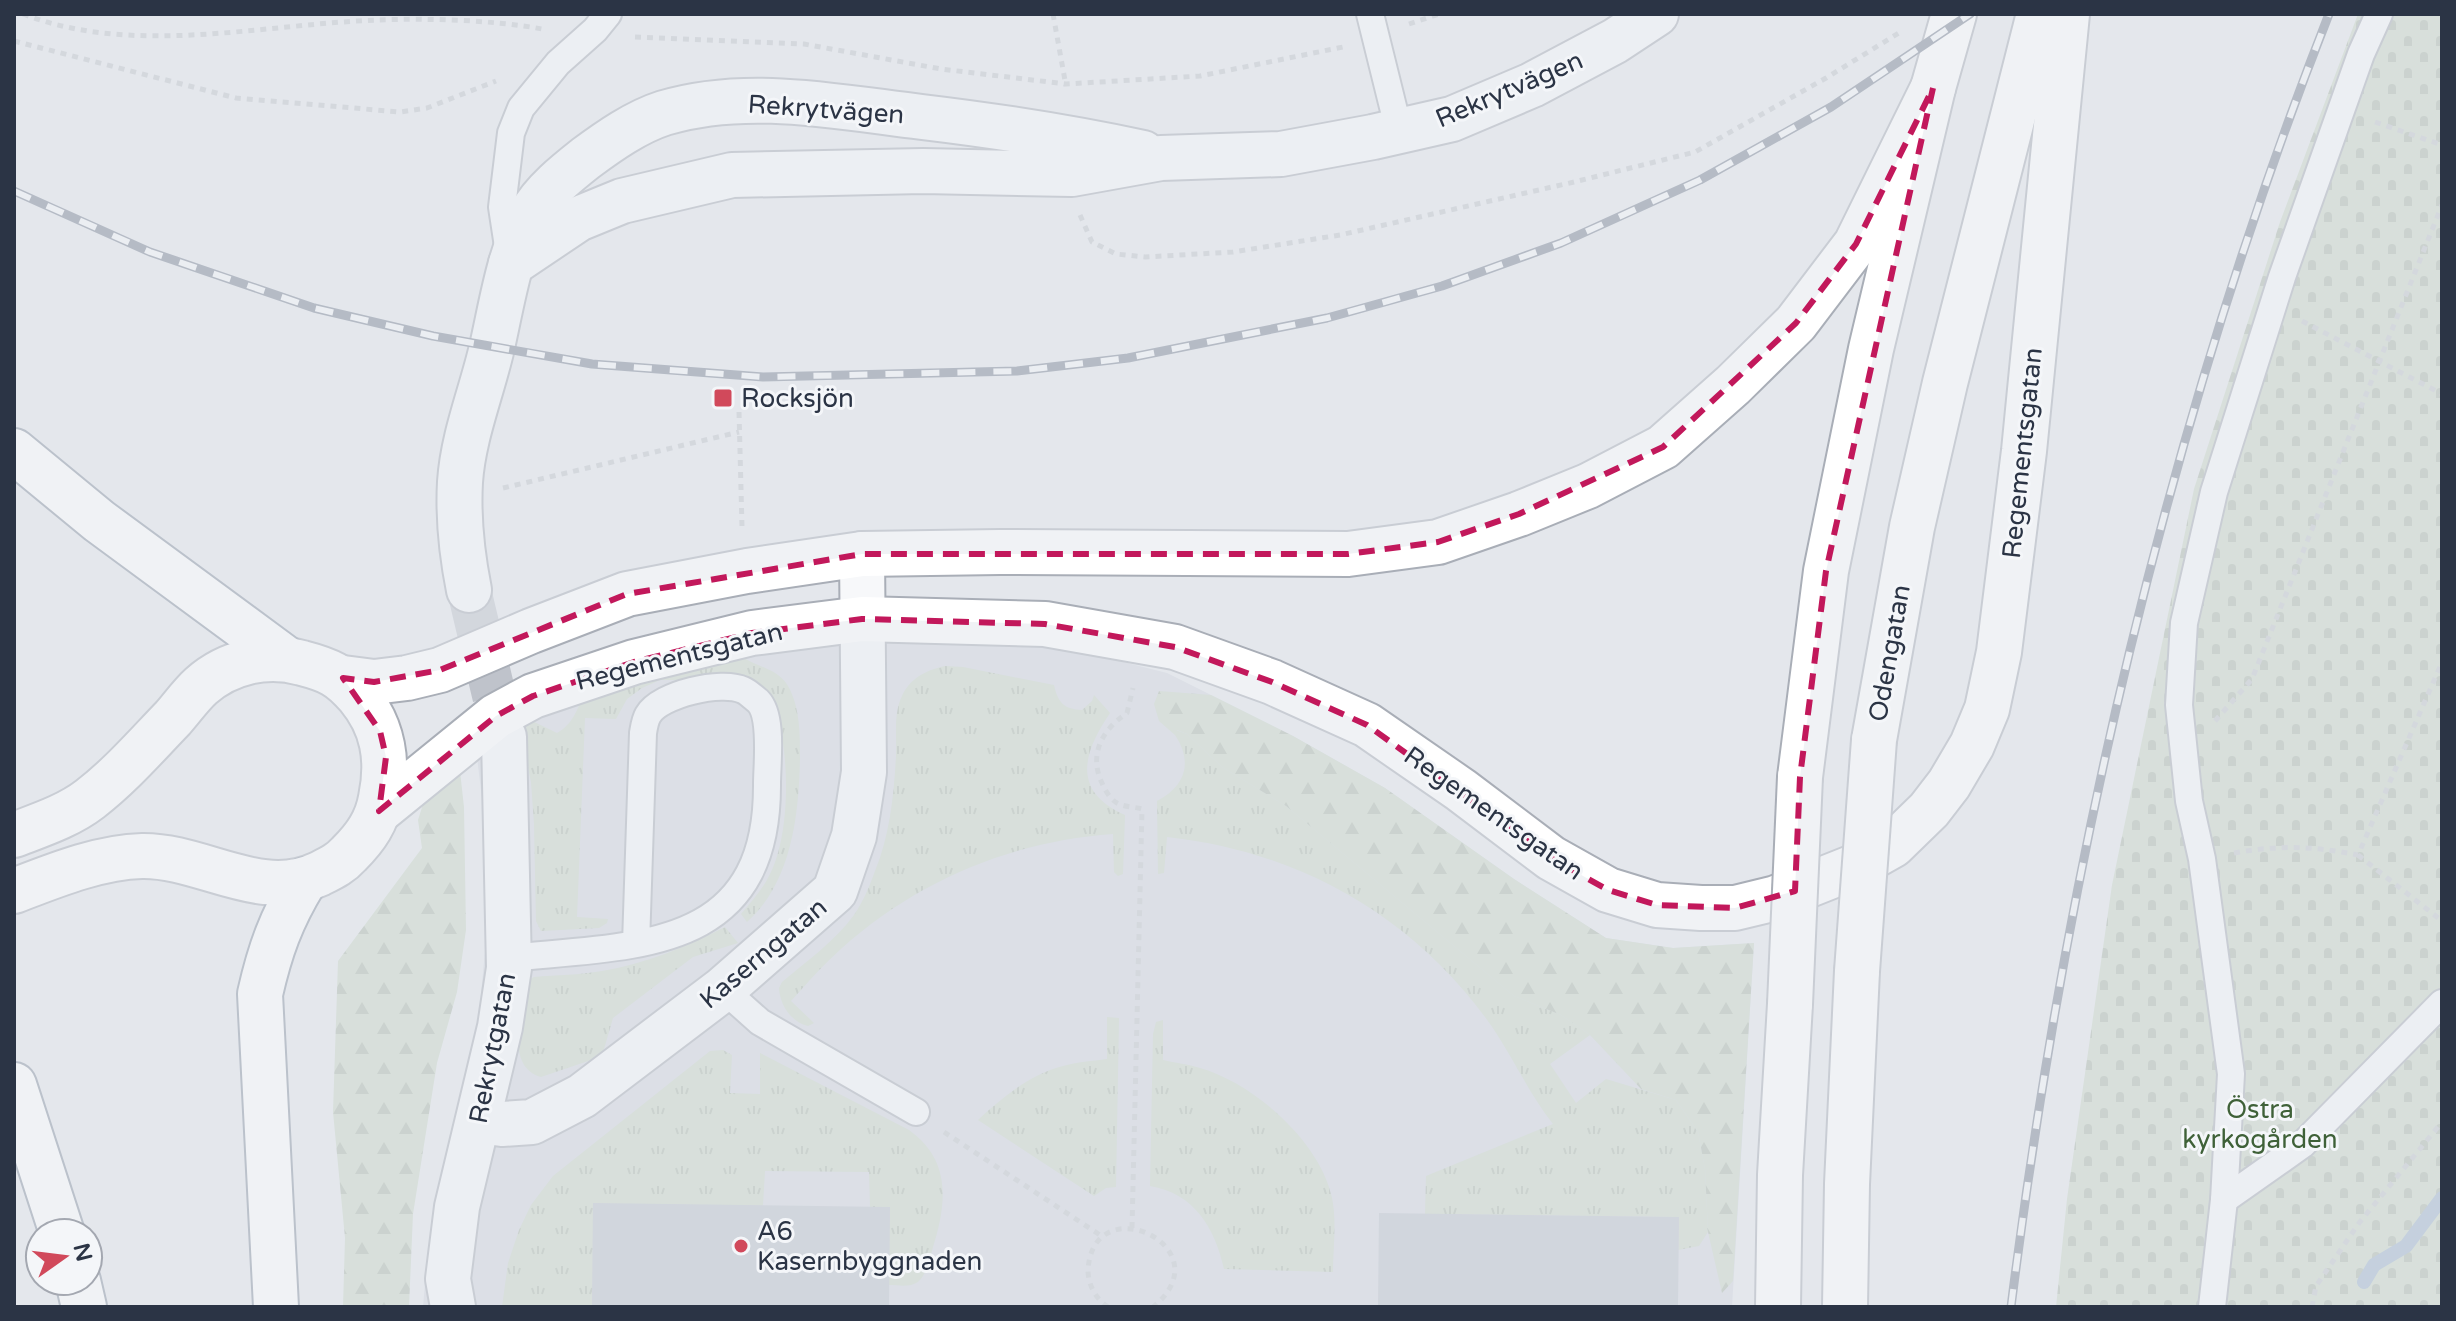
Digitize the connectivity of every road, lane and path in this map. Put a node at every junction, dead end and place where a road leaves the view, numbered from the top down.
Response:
1 (23, 14) edge
2 (608, 14) edge
3 (1053, 14) edge
4 (1439, 14) edge
5 (1656, 14) edge
6 (1954, 14) edge
7 (2039, 14) edge
8 (2067, 14) edge
9 (2379, 14) edge
10 (1373, 25) edge
11 (1904, 30) dead end
12 (587, 37) junction
13 (1066, 84) junction
14 (1933, 88) junction
15 (2341, 111) junction
16 (1399, 131) junction
17 (2442, 145) edge
18 (1070, 156) junction
19 (2442, 205) edge
20 (511, 264) junction
21 (2273, 306) junction
22 (2379, 361) junction
23 (2442, 394) edge
24 (739, 412) dead end
25 (739, 432) junction
26 (14, 451) edge
27 (498, 488) dead end
28 (743, 534) dead end
29 (862, 554) junction
30 (469, 590) tunnel mouth
31 (862, 619) junction
32 (285, 658) junction
33 (2442, 662) edge
34 (343, 678) junction
35 (1133, 688) dead end
36 (504, 737) tunnel mouth
37 (2184, 744) junction
38 (379, 811) junction
39 (14, 835) edge
40 (2358, 855) junction
41 (2202, 859) junction
42 (305, 880) junction
43 (14, 891) edge
44 (2442, 921) edge
45 (636, 944) junction
46 (509, 958) junction
47 (723, 989) junction
48 (2442, 1003) edge
49 (14, 1085) edge
50 (916, 1112) joint
51 (480, 1121) junction
52 (2442, 1122) edge
53 (2224, 1200) junction
54 (57, 1217) edge
55 (1132, 1228) junction
56 (1103, 1237) junction
57 (276, 1307) edge
58 (453, 1307) edge
59 (1108, 1307) edge
60 (1153, 1307) edge
61 (1778, 1307) edge
62 (1845, 1307) edge
63 (2212, 1307) edge
64 (2312, 1307) edge

1 - 12 path
2 - 12 lane
3 - 13 path
4 - 10 path
5 - 16 street, Rekrytvägen
6 - 14 main road
7 - 62 main road, Odengatan, bridge
8 - 31 main road, Regementsgatan
9 - 15 lane
10 - 13 path
10 - 16 lane
11 - 18 path
12 - 20 lane
13 - 18 path
14 - 29 main road
14 - 61 main road, bridge
15 - 17 path
15 - 21 lane
16 - 18 street, Rekrytvägen
18 - 20 street, Rekrytvägen
18 - 20 street, Rekrytvägen
19 - 22 path
20 - 30 street, Rekrytvägen
21 - 22 path
21 - 37 lane
22 - 23 path
22 - 37 path
24 - 25 path
25 - 27 path
25 - 28 path
26 - 32 main road
29 - 31 street, Kaserngatan
29 - 34 main road
31 - 38 main road, Regementsgatan
31 - 47 street, Kaserngatan
32 - 34 main road
32 - 39 main road
33 - 40 path
34 - 38 main road
35 - 55 path
36 - 46 street, Rekrytgatan
37 - 41 lane
38 - 42 main road
40 - 41 path
40 - 44 path
41 - 53 lane
42 - 43 main road
42 - 57 main road
45 - 45 lane
45 - 46 lane
46 - 51 street, Rekrytgatan
47 - 50 lane
47 - 51 street, Kaserngatan
48 - 53 lane
49 - 54 main road
50 - 56 path
51 - 58 street, Rekrytgatan
52 - 64 path
53 - 63 lane
55 - 56 path
55 - 60 path
56 - 59 path

